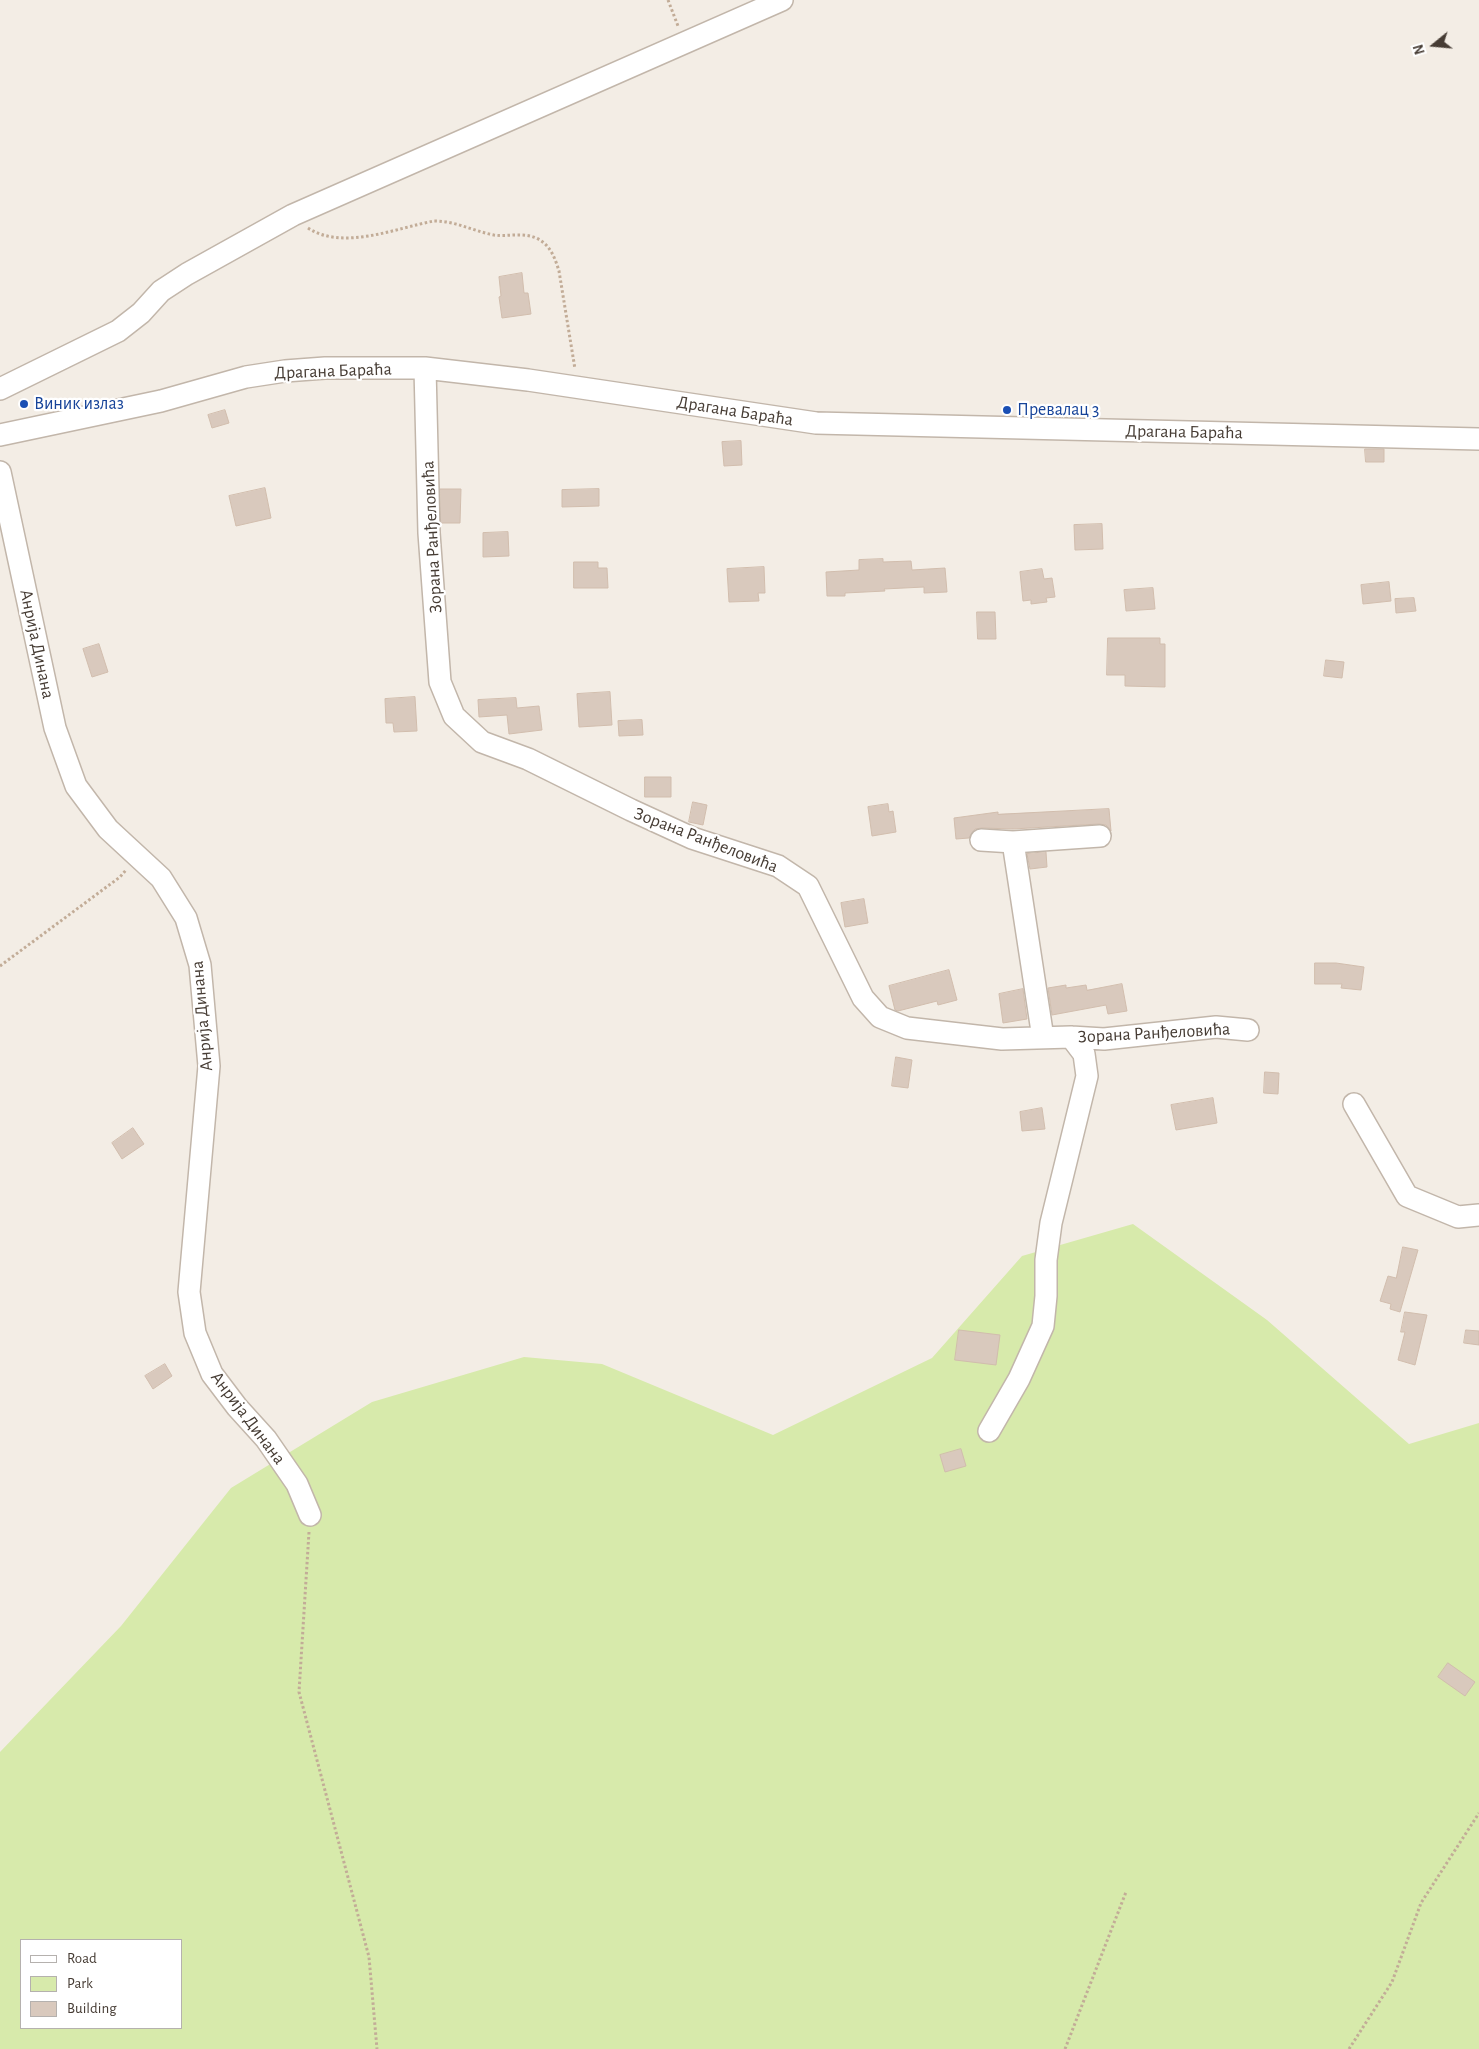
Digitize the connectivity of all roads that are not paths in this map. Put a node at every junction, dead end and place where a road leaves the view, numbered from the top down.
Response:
1 (782, 0) edge
2 (425, 368) junction
3 (0, 389) edge
4 (0, 434) edge
5 (1479, 438) edge
6 (0, 472) edge
7 (1100, 836) dead end
8 (981, 840) dead end
9 (1013, 842) junction
10 (1248, 1030) dead end
11 (1071, 1037) junction
12 (1043, 1038) junction
13 (1354, 1104) dead end
14 (1479, 1215) edge
15 (989, 1431) dead end
16 (310, 1515) road end

1 - 3 street
2 - 4 street, Драгана Бараћа
2 - 5 street, Драгана Бараћа
2 - 12 street, Зорана Ранђеловића
6 - 16 street, Анрија Динана
7 - 9 street
8 - 9 street
9 - 12 street
10 - 11 street, Зорана Ранђеловића
11 - 12 street, Зорана Ранђеловића
11 - 15 street
13 - 14 street

